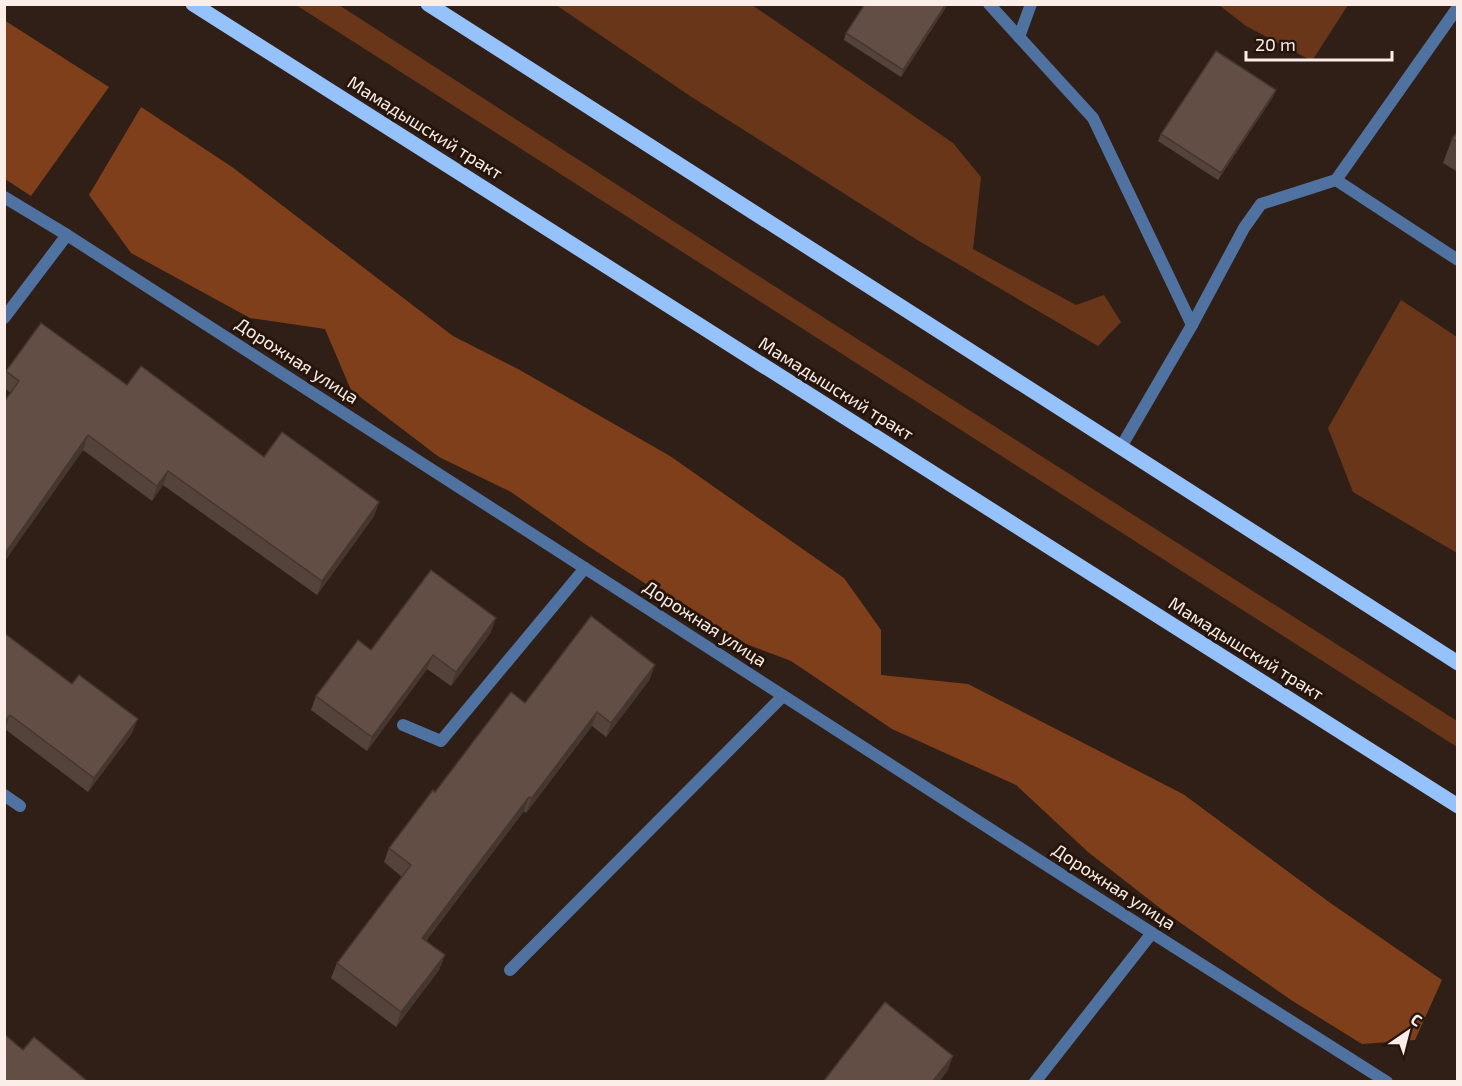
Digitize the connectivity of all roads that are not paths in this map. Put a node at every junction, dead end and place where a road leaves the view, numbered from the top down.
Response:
1 (194, 4) edge
2 (428, 4) edge
3 (989, 4) edge
4 (1031, 4) edge
5 (1458, 7) edge
6 (1019, 38) junction
7 (1336, 180) junction
8 (4, 197) edge
9 (67, 235) junction
10 (1458, 260) edge
11 (4, 318) edge
12 (1192, 325) junction
13 (1121, 447) junction
14 (585, 568) junction
15 (1458, 663) edge
16 (783, 696) junction
17 (403, 725) dead end
18 (4, 795) edge
19 (20, 806) dead end
20 (1458, 806) edge
21 (1152, 933) junction
22 (510, 970) dead end
23 (1035, 1082) edge
24 (1387, 1082) edge

1 - 20 main road, Мамадышский тракт
2 - 13 main road
3 - 6 street
4 - 6 street
5 - 7 street
6 - 12 street
7 - 10 street
7 - 12 street
8 - 9 street, Дорожная улица
9 - 11 street
9 - 14 street, Дорожная улица
12 - 13 street
13 - 15 main road
14 - 16 street, Дорожная улица
14 - 17 street
16 - 21 street, Дорожная улица
16 - 22 street
18 - 19 street
21 - 23 street
21 - 24 street, Дорожная улица

